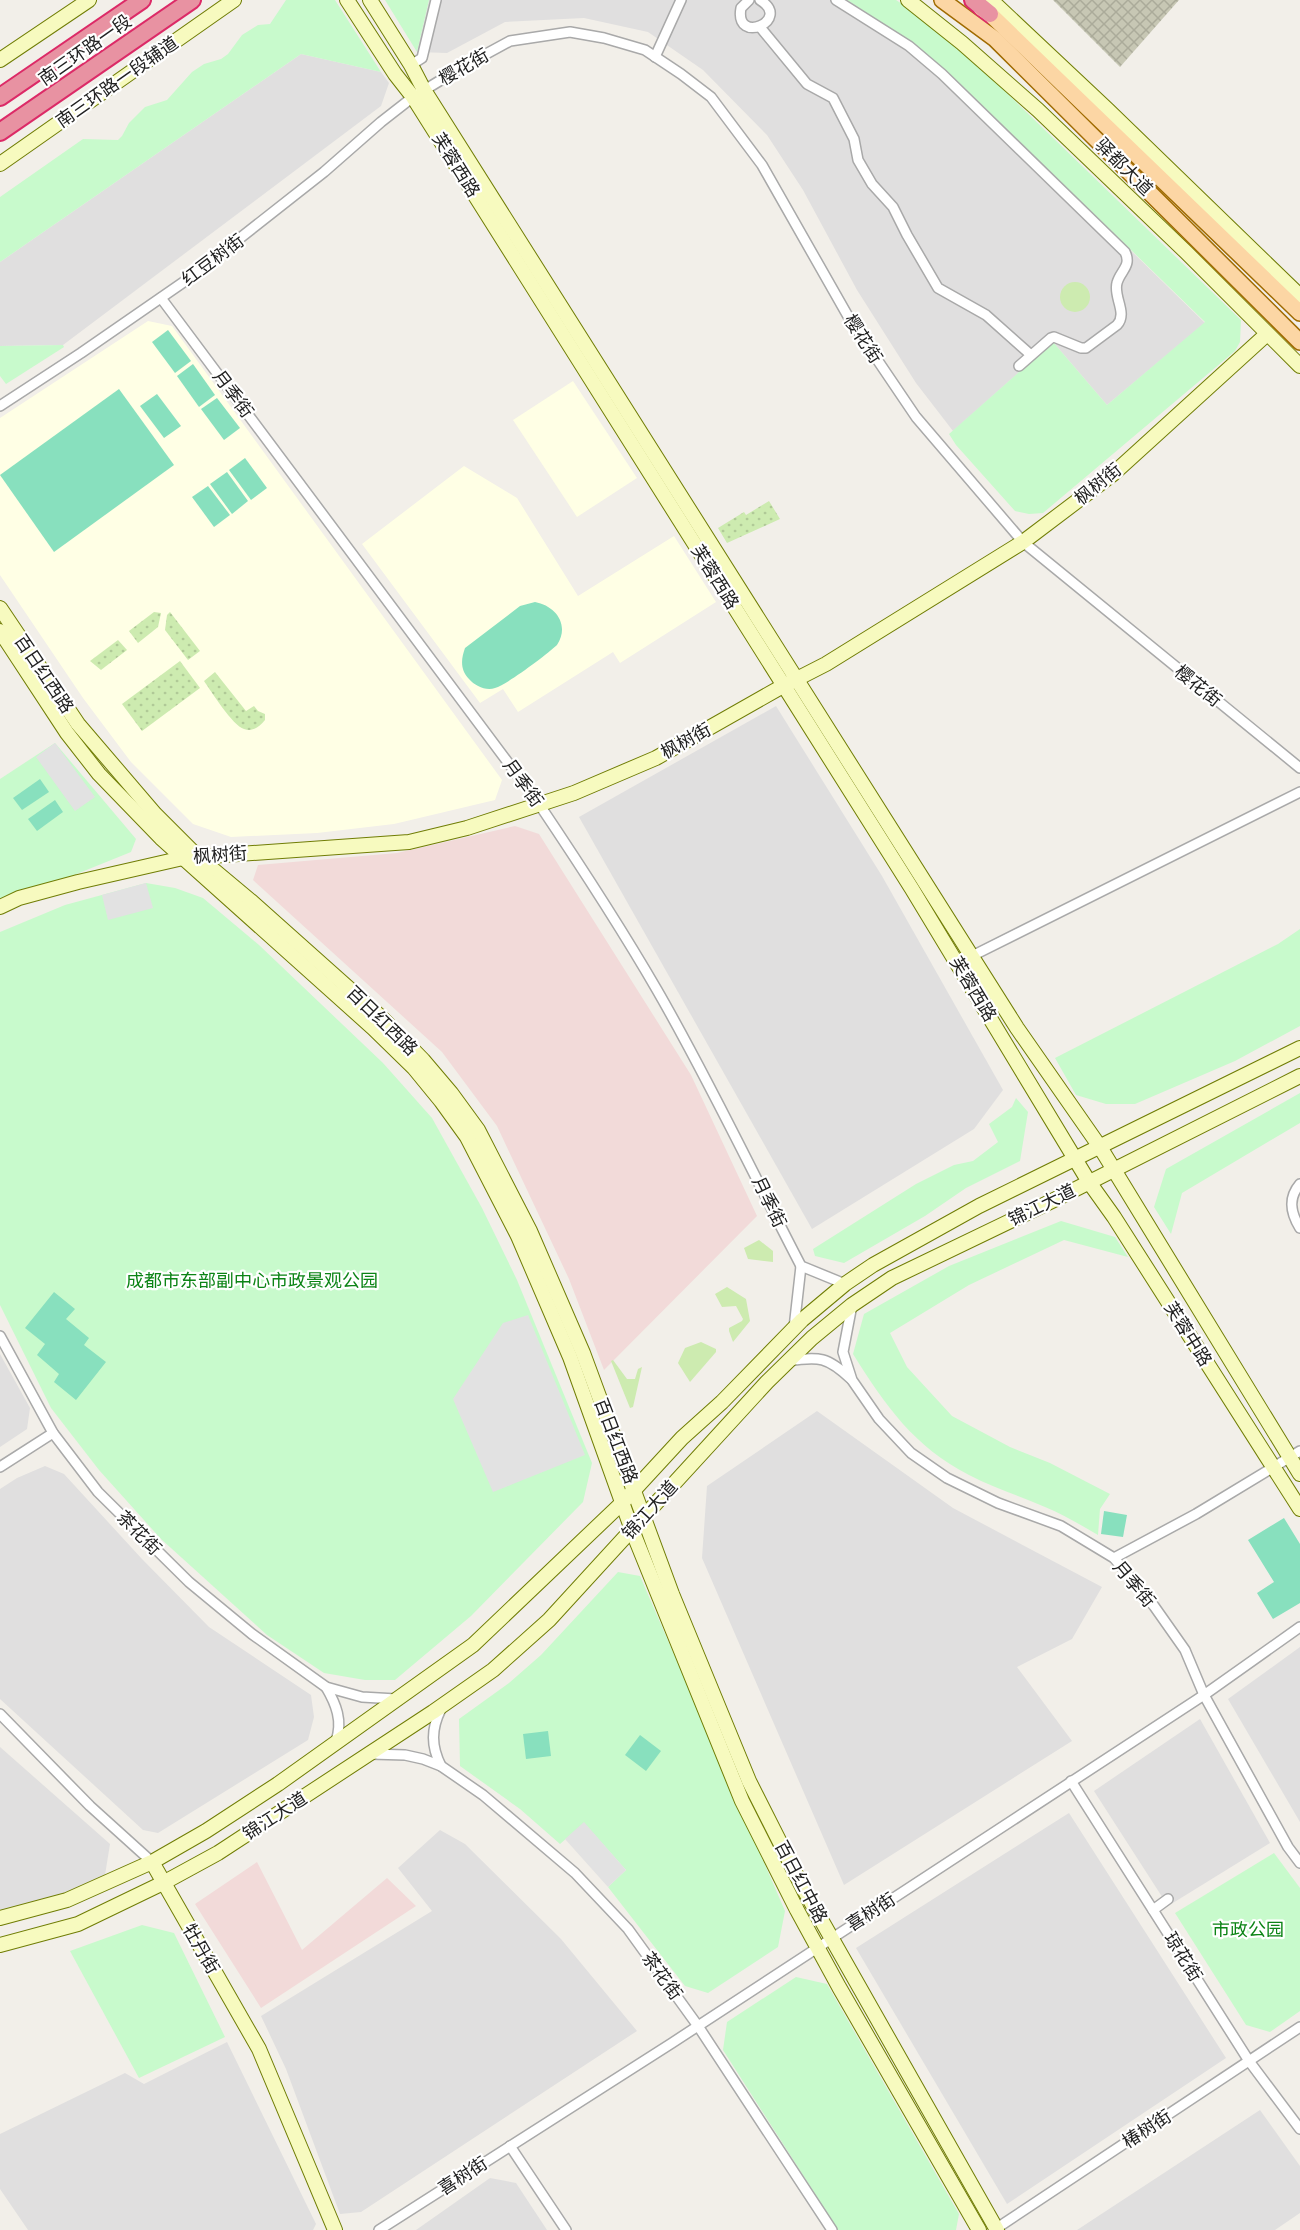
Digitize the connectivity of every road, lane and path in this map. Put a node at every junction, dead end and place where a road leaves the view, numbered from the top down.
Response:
1 (89, 0) edge
2 (142, 0) edge
3 (192, 0) edge
4 (234, 0) edge
5 (347, 0) edge
6 (370, 0) edge
7 (436, 0) edge
8 (681, 0) edge
9 (749, 0) edge
10 (836, 0) edge
11 (908, 0) edge
12 (942, 0) edge
13 (968, 0) edge
14 (973, 0) edge
15 (764, 1) edge
16 (990, 7) edge
17 (760, 27) junction
18 (655, 57) junction
19 (0, 60) edge
20 (411, 65) junction
21 (419, 94) junction
22 (0, 97) edge
23 (0, 132) edge
24 (0, 164) edge
25 (1300, 296) edge
26 (161, 298) junction
27 (1300, 313) edge
28 (1267, 334) junction
29 (1300, 342) edge
30 (1031, 355) junction
31 (1019, 366) dead end
32 (1300, 366) edge
33 (0, 406) edge
34 (1023, 542) junction
35 (0, 608) edge
36 (0, 631) edge
37 (796, 679) junction
38 (783, 686) junction
39 (1300, 768) edge
40 (1300, 792) edge
41 (539, 804) junction
42 (198, 857) junction
43 (183, 858) junction
44 (0, 907) edge
45 (972, 956) junction
46 (1300, 1048) edge
47 (1300, 1076) edge
48 (1100, 1147) junction
49 (1076, 1158) junction
50 (1114, 1170) junction
51 (1089, 1182) junction
52 (1300, 1184) edge
53 (1300, 1228) edge
54 (801, 1266) junction
55 (845, 1284) junction
56 (852, 1305) junction
57 (794, 1328) junction
58 (0, 1336) edge
59 (789, 1361) junction
60 (852, 1380) junction
61 (53, 1433) junction
62 (1295, 1454) edge
63 (0, 1467) edge
64 (1274, 1467) junction
65 (1300, 1474) edge
66 (634, 1489) junction
67 (623, 1502) junction
68 (1300, 1509) edge
69 (644, 1516) junction
70 (632, 1530) junction
71 (1114, 1558) junction
72 (1300, 1627) edge
73 (326, 1687) junction
74 (406, 1694) junction
75 (1204, 1695) junction
76 (441, 1707) junction
77 (0, 1714) edge
78 (332, 1747) junction
79 (370, 1754) junction
80 (441, 1766) junction
81 (1071, 1780) junction
82 (152, 1862) junction
83 (1300, 1863) edge
84 (163, 1883) junction
85 (1168, 1899) dead end
86 (1153, 1910) junction
87 (0, 1918) edge
88 (831, 1938) junction
89 (0, 1944) edge
90 (818, 1947) junction
91 (698, 2026) junction
92 (1300, 2027) edge
93 (1249, 2061) junction
94 (1300, 2129) edge
95 (510, 2145) junction
96 (335, 2230) edge
97 (379, 2230) edge
98 (566, 2230) edge
99 (832, 2230) edge
100 (979, 2230) edge
101 (996, 2230) edge

1 - 19 main road
2 - 22 highway, 南三环路一段
3 - 23 highway, 南三环路一段
4 - 24 main road, 南三环路一段辅道
5 - 21 main road, 芙蓉西路
6 - 20 main road, 芙蓉西路
7 - 20 street
8 - 18 street
9 - 17 street
10 - 30 street
11 - 28 main road
12 - 29 main road, 驿都大道
13 - 16 main road
14 - 16 highway
15 - 17 street
16 - 25 main road
16 - 27 main road
17 - 30 street
18 - 21 street, 樱花街
18 - 34 street, 樱花街
20 - 21 main road, 芙蓉西路
21 - 26 street, 红豆树街
21 - 37 main road, 芙蓉西路
21 - 38 main road, 芙蓉西路
26 - 33 street, 红豆树街
26 - 41 street, 月季街
28 - 32 main road
28 - 34 main road, 枫树街
30 - 31 street
34 - 37 main road, 枫树街
34 - 39 street, 樱花街
35 - 42 main road, 百日红西路
36 - 43 main road, 百日红西路
37 - 38 main road, 枫树街
37 - 45 main road, 芙蓉西路
38 - 41 main road, 枫树街
38 - 49 main road, 芙蓉西路
40 - 45 street
41 - 42 main road, 枫树街
41 - 54 street, 月季街
42 - 43 main road, 枫树街
42 - 66 main road, 百日红西路
43 - 44 main road, 枫树街
43 - 67 main road, 百日红西路
45 - 48 main road, 芙蓉西路
46 - 48 main road, 锦江大道
47 - 50 main road, 锦江大道
48 - 49 main road, 锦江大道
48 - 50 main road, 芙蓉中路
49 - 51 main road, 芙蓉中路
49 - 55 main road, 锦江大道
50 - 51 main road, 锦江大道
50 - 62 main road, 芙蓉中路
51 - 56 main road, 锦江大道
51 - 64 main road, 芙蓉中路
52 - 53 street
54 - 55 street
54 - 57 street
55 - 57 main road, 锦江大道
56 - 59 main road, 锦江大道
56 - 60 street, 月季街
57 - 66 main road, 锦江大道
58 - 61 street, 茶花街
59 - 60 street
59 - 69 main road, 锦江大道
60 - 71 street, 月季街
61 - 63 street
61 - 73 street, 茶花街
62 - 64 street
62 - 65 main road, 芙蓉中路
64 - 68 main road, 芙蓉中路
64 - 71 street
66 - 67 main road, 锦江大道
66 - 69 main road, 百日红西路
67 - 70 main road, 百日红西路
67 - 74 main road, 锦江大道
69 - 70 main road, 锦江大道
69 - 88 main road, 百日红中路
70 - 76 main road, 锦江大道
70 - 90 main road, 百日红中路
71 - 75 street, 月季街
72 - 75 street, 喜树街
73 - 74 street, 茶花街
73 - 78 street
74 - 78 main road, 锦江大道
75 - 81 street, 喜树街
75 - 83 street, 月季街
76 - 79 main road, 锦江大道
76 - 80 street
77 - 82 street, 牡丹街
78 - 82 main road, 锦江大道
79 - 80 street, 茶花街
79 - 84 main road, 锦江大道
80 - 91 street, 茶花街
81 - 86 street, 琼花街
81 - 88 street, 喜树街
82 - 84 main road, 牡丹街
82 - 87 main road, 锦江大道
84 - 89 main road, 锦江大道
84 - 96 main road, 牡丹街
85 - 86 street
86 - 93 street, 琼花街
88 - 90 street, 喜树街
88 - 101 main road, 百日红中路
90 - 91 street, 喜树街
90 - 100 main road, 百日红中路
91 - 95 street, 喜树街
91 - 99 street, 茶花街
92 - 93 street, 椿树街
93 - 94 street, 琼花街
93 - 101 street, 椿树街
95 - 97 street, 喜树街
95 - 98 street

